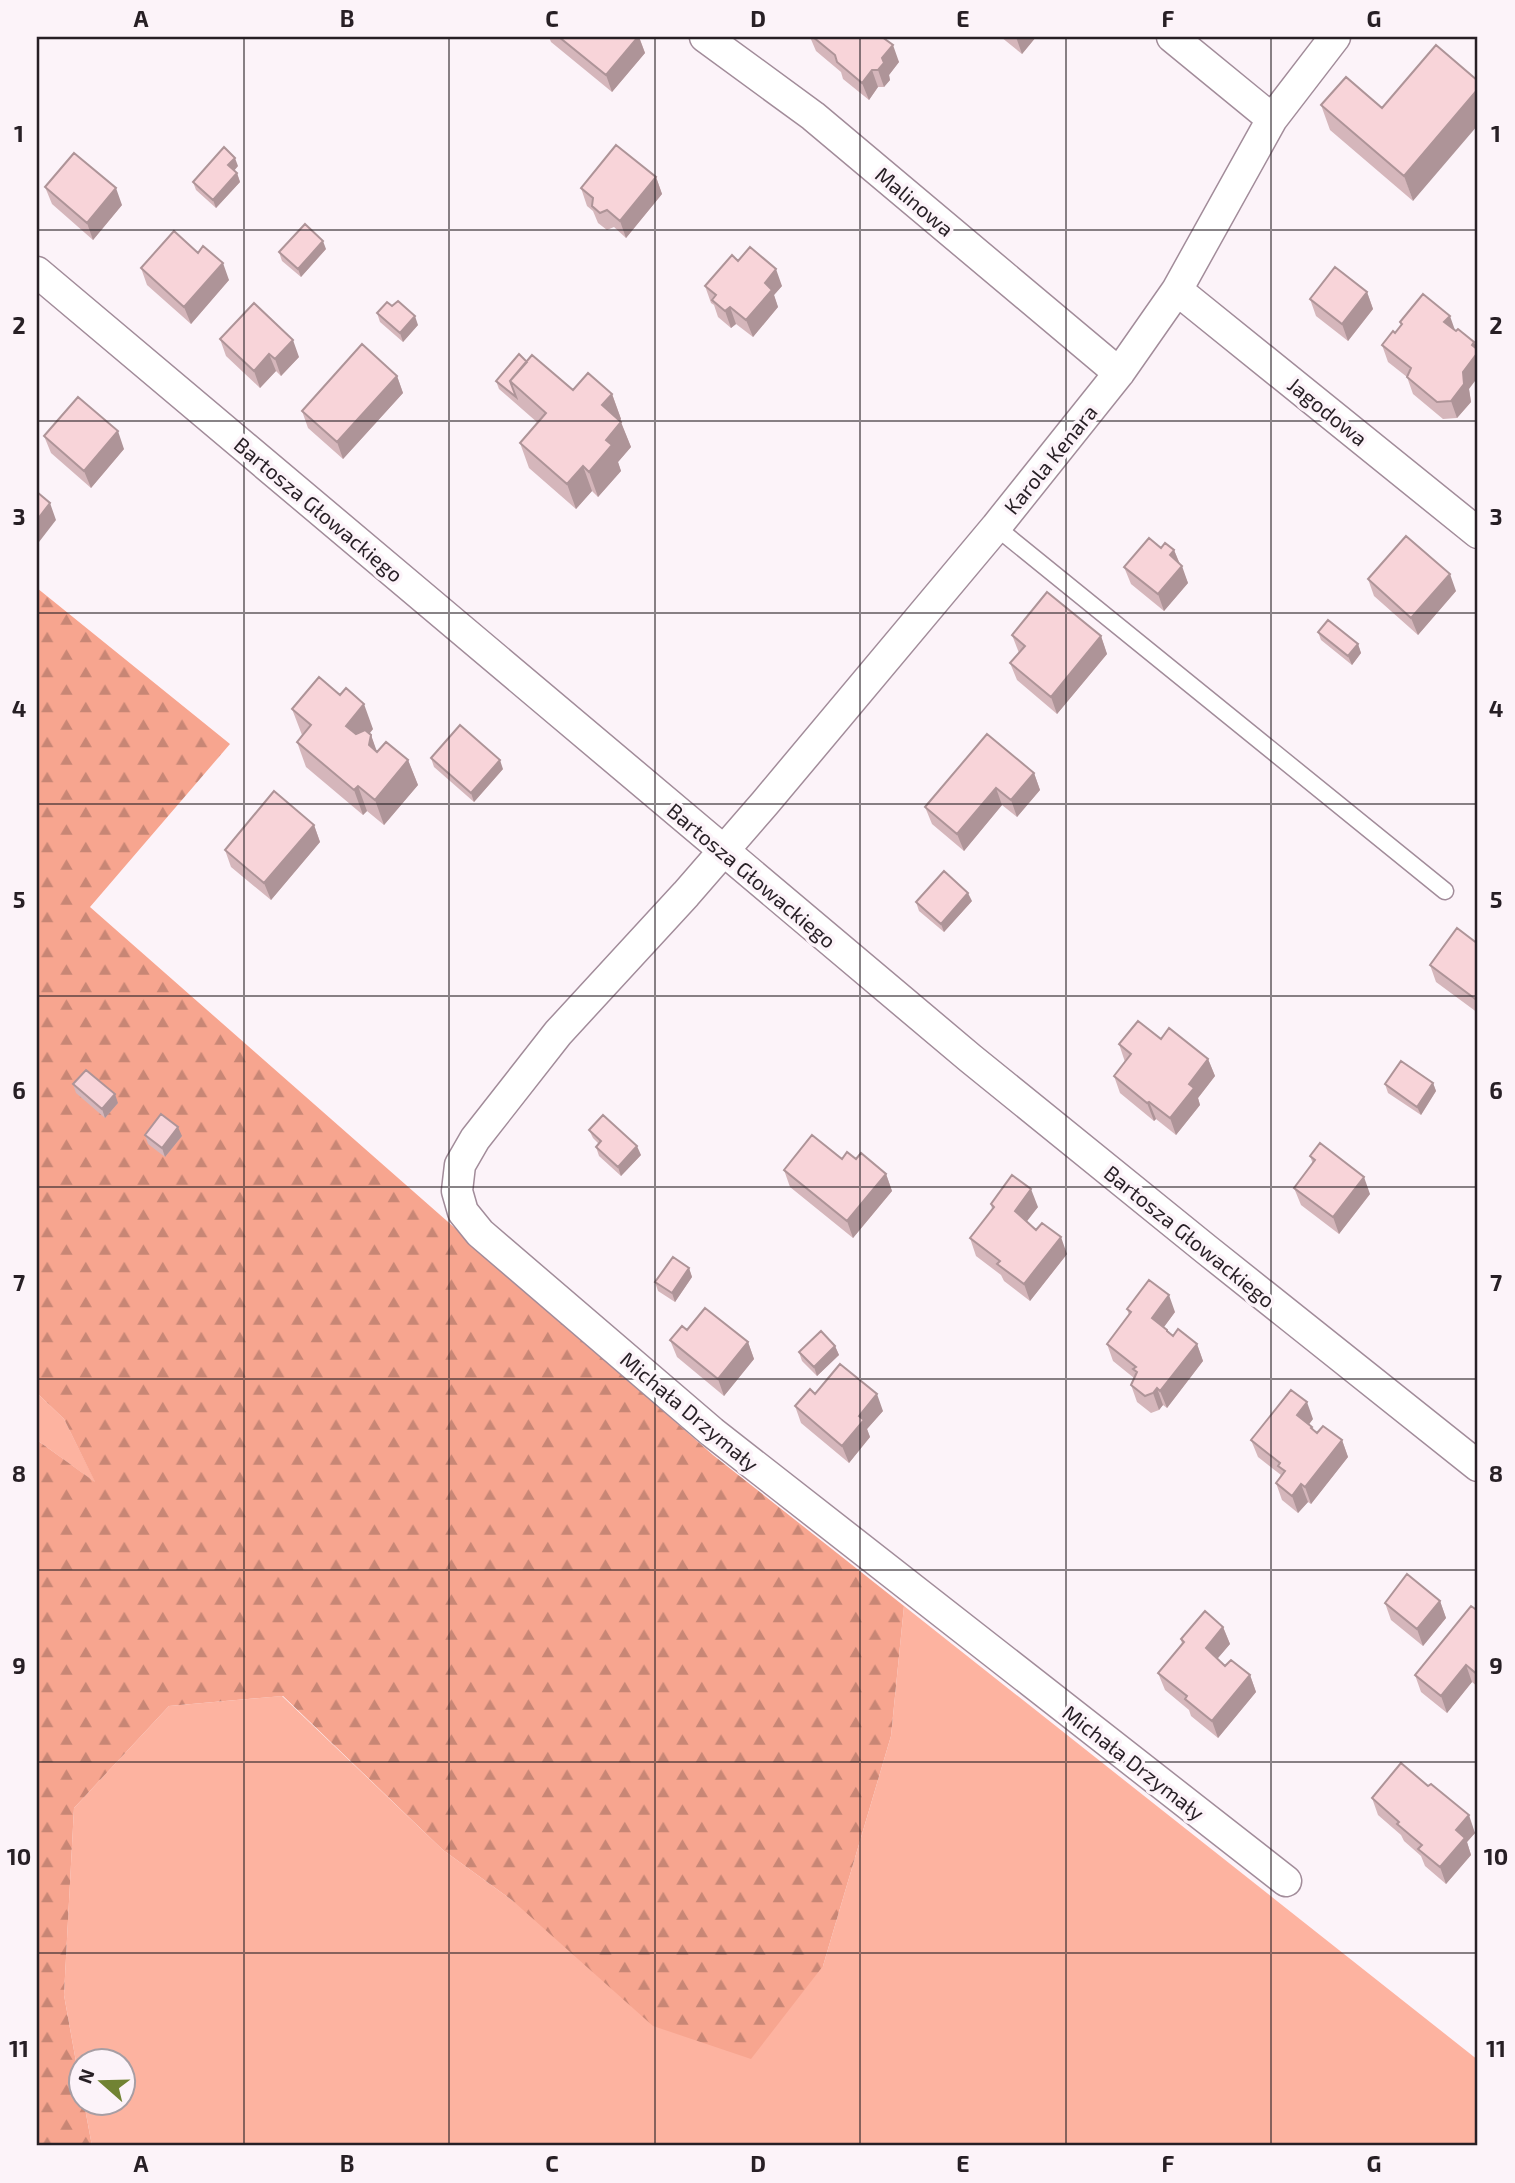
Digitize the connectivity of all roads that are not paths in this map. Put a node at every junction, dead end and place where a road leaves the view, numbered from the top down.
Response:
1 (705, 37) edge
2 (1172, 37) edge
3 (1335, 37) edge
4 (1272, 119) junction
5 (37, 272) edge
6 (1177, 290) junction
7 (1119, 373) junction
8 (996, 527) junction
9 (1478, 533) edge
10 (723, 851) junction
11 (1445, 891) dead end
12 (1478, 1466) edge
13 (1286, 1881) dead end

1 - 7 street, Malinowa
2 - 4 street
3 - 4 street, Karola Kenara
4 - 6 street, Karola Kenara
5 - 10 street, Bartosza Głowackiego
6 - 7 street, Karola Kenara
6 - 9 street, Jagodowa
7 - 8 street, Karola Kenara
8 - 10 street, Karola Kenara
8 - 11 lane
10 - 12 street, Bartosza Głowackiego
10 - 13 street, Michała Drzymały

